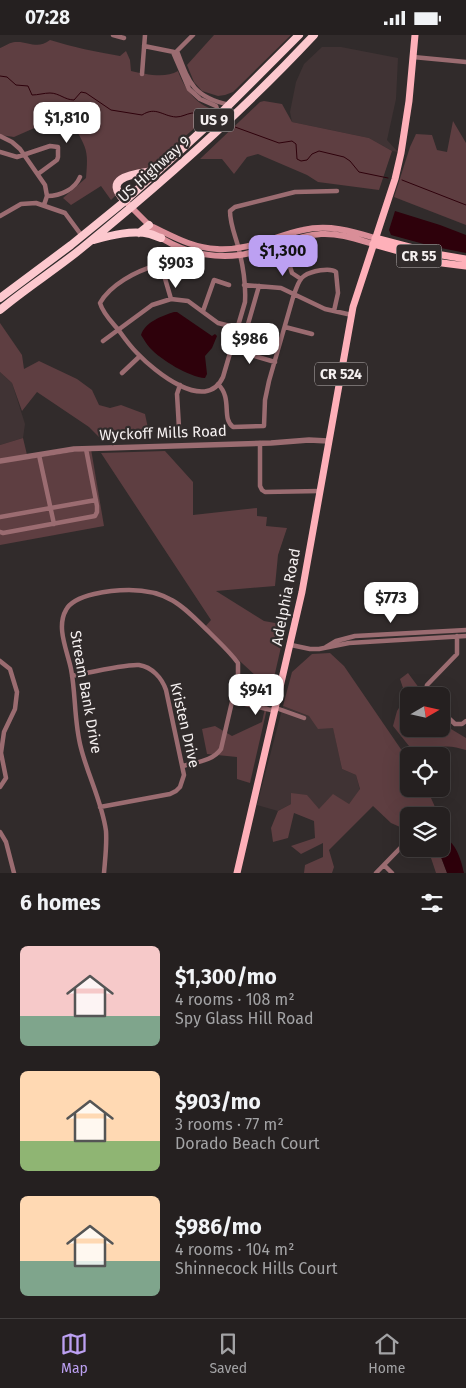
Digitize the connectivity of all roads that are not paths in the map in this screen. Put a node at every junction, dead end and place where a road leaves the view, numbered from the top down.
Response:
1 (113, 35) edge
2 (145, 35) edge
3 (193, 35) edge
4 (300, 35) edge
5 (314, 35) edge
6 (415, 35) edge
7 (124, 38) dead end
8 (144, 46) junction
9 (175, 52) junction
10 (413, 57) junction
11 (466, 62) edge
12 (142, 74) dead end
13 (184, 76) junction
14 (230, 105) junction
15 (219, 115) junction
16 (0, 136) edge
17 (0, 152) edge
18 (25, 155) junction
19 (160, 169) junction
20 (38, 174) junction
21 (80, 177) dead end
22 (337, 191) dead end
23 (47, 196) junction
24 (125, 201) junction
25 (44, 205) junction
26 (132, 207) junction
27 (0, 216) edge
28 (149, 225) junction
29 (139, 233) junction
30 (82, 236) junction
31 (161, 238) junction
32 (91, 241) junction
33 (374, 241) junction
34 (240, 252) junction
35 (287, 257) dead end
36 (466, 259) edge
37 (466, 266) edge
38 (301, 279) junction
39 (229, 285) dead end
40 (244, 285) junction
41 (258, 286) junction
42 (294, 294) junction
43 (0, 298) edge
44 (171, 299) junction
45 (0, 310) edge
46 (203, 311) junction
47 (334, 311) junction
48 (352, 311) junction
49 (285, 327) junction
50 (238, 328) junction
51 (118, 330) junction
52 (246, 331) dead end
53 (312, 334) dead end
54 (103, 341) dead end
55 (231, 349) junction
56 (140, 356) junction
57 (275, 362) junction
58 (122, 373) dead end
59 (218, 384) junction
60 (180, 385) junction
61 (179, 428) dead end
62 (328, 441) junction
63 (260, 443) junction
64 (86, 449) junction
65 (39, 455) junction
66 (0, 461) edge
67 (320, 491) junction
68 (96, 499) junction
69 (51, 507) junction
70 (0, 517) edge
71 (54, 524) junction
72 (0, 532) edge
73 (466, 630) edge
74 (466, 636) edge
75 (457, 637) junction
76 (291, 645) junction
77 (324, 647) junction
78 (0, 661) edge
79 (72, 676) junction
80 (426, 687) edge
81 (234, 698) junction
82 (276, 708) junction
83 (304, 718) dead end
84 (450, 719) edge
85 (466, 721) edge
86 (2, 732) edge
87 (183, 766) junction
88 (0, 787) edge
89 (100, 807) junction
90 (0, 832) edge
91 (400, 848) edge
92 (384, 865) junction
93 (14, 873) edge
94 (104, 873) edge
95 (237, 873) edge
96 (376, 873) edge
97 (392, 873) edge

1 - 7 street
2 - 8 street
3 - 9 street
4 - 14 highway, US Highway 9 / US 9
5 - 26 highway, US Highway 9 / US 9
6 - 10 main road, CR 524
8 - 9 street
8 - 12 street
9 - 13 street
10 - 11 street
10 - 33 main road, CR 524
13 - 14 street
13 - 15 street
14 - 15 highway, US Highway 9 / US 9
15 - 19 highway, US Highway 9 / US 9
16 - 18 street
17 - 18 street
18 - 20 street
18 - 20 street
19 - 24 highway, US Highway 9 / US 9
19 - 24 highway
20 - 23 street
21 - 23 street
22 - 34 street
23 - 25 street
24 - 26 main road
24 - 30 highway, US Highway 9 / US 9
25 - 27 street
25 - 30 street
26 - 28 main road
26 - 32 highway, US Highway 9 / US 9
28 - 29 highway
28 - 31 main road
28 - 34 main road
29 - 31 highway
29 - 32 highway
30 - 43 highway, US Highway 9 / US 9
31 - 34 main road
32 - 45 highway, US Highway 9 / US 9
33 - 34 main road
33 - 36 main road, CR 55
33 - 37 main road, CR 55
33 - 48 main road, CR 524
34 - 40 street
35 - 38 street
38 - 42 street
38 - 47 street
39 - 46 street
40 - 41 street
40 - 50 street
41 - 42 street
41 - 52 street
42 - 47 street
42 - 49 street
44 - 46 street
44 - 51 street
44 - 51 street
46 - 50 street
47 - 48 street
48 - 62 main road, CR 524
49 - 53 street
49 - 57 street
50 - 55 street
51 - 54 street
51 - 56 street
55 - 57 street
55 - 59 street
56 - 58 street
56 - 60 street
57 - 59 street
59 - 60 street
60 - 61 street
62 - 63 street, Wyckoff Mills Road
62 - 67 main road, Adelphia Road / CR 524
63 - 64 street, Wyckoff Mills Road
63 - 67 street
64 - 65 street, Wyckoff Mills Road
64 - 68 street
65 - 66 street, Wyckoff Mills Road
65 - 69 street
67 - 76 main road, Adelphia Road / CR 524
68 - 69 street
68 - 71 street
69 - 70 street
69 - 71 street
71 - 72 street
73 - 77 street
74 - 75 street
75 - 77 street
75 - 80 street
76 - 77 street
76 - 82 main road, Adelphia Road / CR 524
78 - 86 street
79 - 81 street, Stream Bank Drive
79 - 87 street, Kristen Drive
79 - 89 street, Stream Bank Drive
81 - 82 street
81 - 87 street, Stream Bank Drive
82 - 83 street
82 - 95 main road, Adelphia Road / CR 524
84 - 85 street
86 - 88 street
87 - 89 street, Kristen Drive
89 - 94 street, Stream Bank Drive
90 - 93 street
91 - 92 street
92 - 96 street
92 - 97 street

